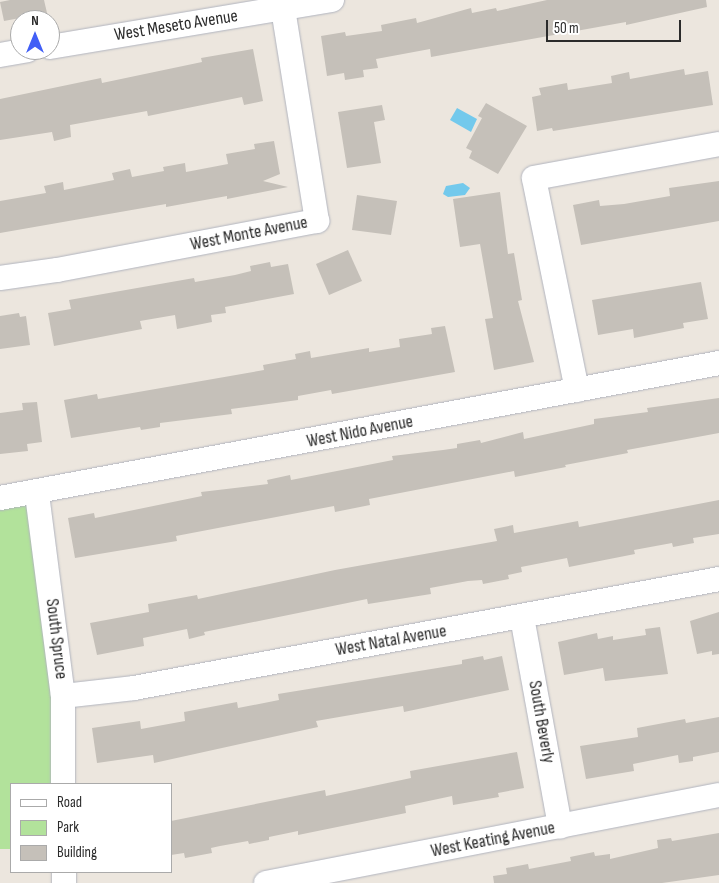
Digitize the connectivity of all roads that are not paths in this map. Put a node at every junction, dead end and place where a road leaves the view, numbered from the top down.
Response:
1 (332, 0) edge
2 (283, 9) junction
3 (60, 44) edge
4 (719, 144) edge
5 (0, 278) edge
6 (719, 363) edge
7 (578, 390) junction
8 (37, 494) junction
9 (0, 498) edge
10 (719, 579) edge
11 (522, 617) junction
12 (63, 696) junction
13 (64, 783) edge
14 (719, 795) edge
15 (560, 827) junction
16 (266, 883) edge

1 - 2 street, West Meseto Avenue
2 - 3 street, West Meseto Avenue
2 - 5 street, West Monte Avenue
4 - 7 street
6 - 7 street, West Nido Avenue
7 - 8 street, West Nido Avenue
8 - 9 street, West Nido Avenue
8 - 12 street, South Spruce
10 - 11 street, West Natal Avenue
11 - 12 street, West Natal Avenue
11 - 15 street, South Beverly
12 - 13 street, South Spruce
14 - 15 street, West Keating Avenue
15 - 16 street, West Keating Avenue

